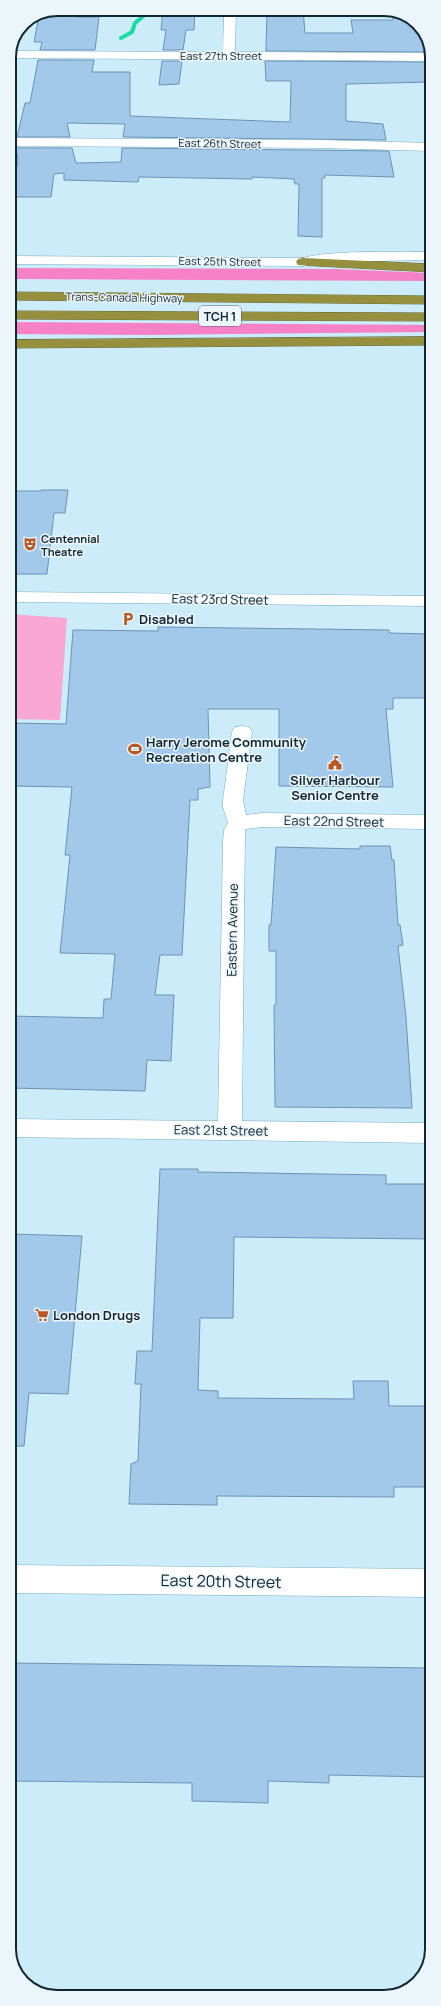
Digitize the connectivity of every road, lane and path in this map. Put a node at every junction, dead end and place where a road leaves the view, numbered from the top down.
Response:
1 (230, 16) edge
2 (16, 54) edge
3 (229, 55) junction
4 (425, 58) edge
5 (16, 142) edge
6 (425, 147) edge
7 (16, 248) edge
8 (425, 256) edge
9 (16, 260) edge
10 (122, 260) junction
11 (303, 262) junction
12 (425, 268) edge
13 (16, 296) edge
14 (425, 300) edge
15 (16, 315) edge
16 (425, 317) edge
17 (425, 341) edge
18 (16, 344) edge
19 (46, 344) junction
20 (16, 350) edge
21 (16, 597) edge
22 (425, 601) edge
23 (242, 732) dead end
24 (425, 822) edge
25 (238, 823) junction
26 (16, 1128) edge
27 (230, 1130) junction
28 (425, 1133) edge
29 (16, 1579) edge
30 (425, 1584) edge

1 - 3 street
2 - 3 street, East 27th Street
3 - 4 street, East 27th Street
5 - 6 street, East 26th Street
7 - 10 street
8 - 11 street, East 25th Street
9 - 10 street, East 25th Street
10 - 11 street, East 25th Street
11 - 12 highway
13 - 14 highway, Trans-Canada Highway / TCH 1
15 - 16 highway, Trans-Canada Highway / TCH 1
17 - 19 highway
18 - 19 highway
19 - 20 highway
21 - 22 street, East 23rd Street
23 - 25 street, Eastern Avenue
24 - 25 street, East 22nd Street
25 - 27 street, Eastern Avenue
26 - 27 street, East 21st Street
27 - 28 street, East 21st Street
29 - 30 street, East 20th Street

